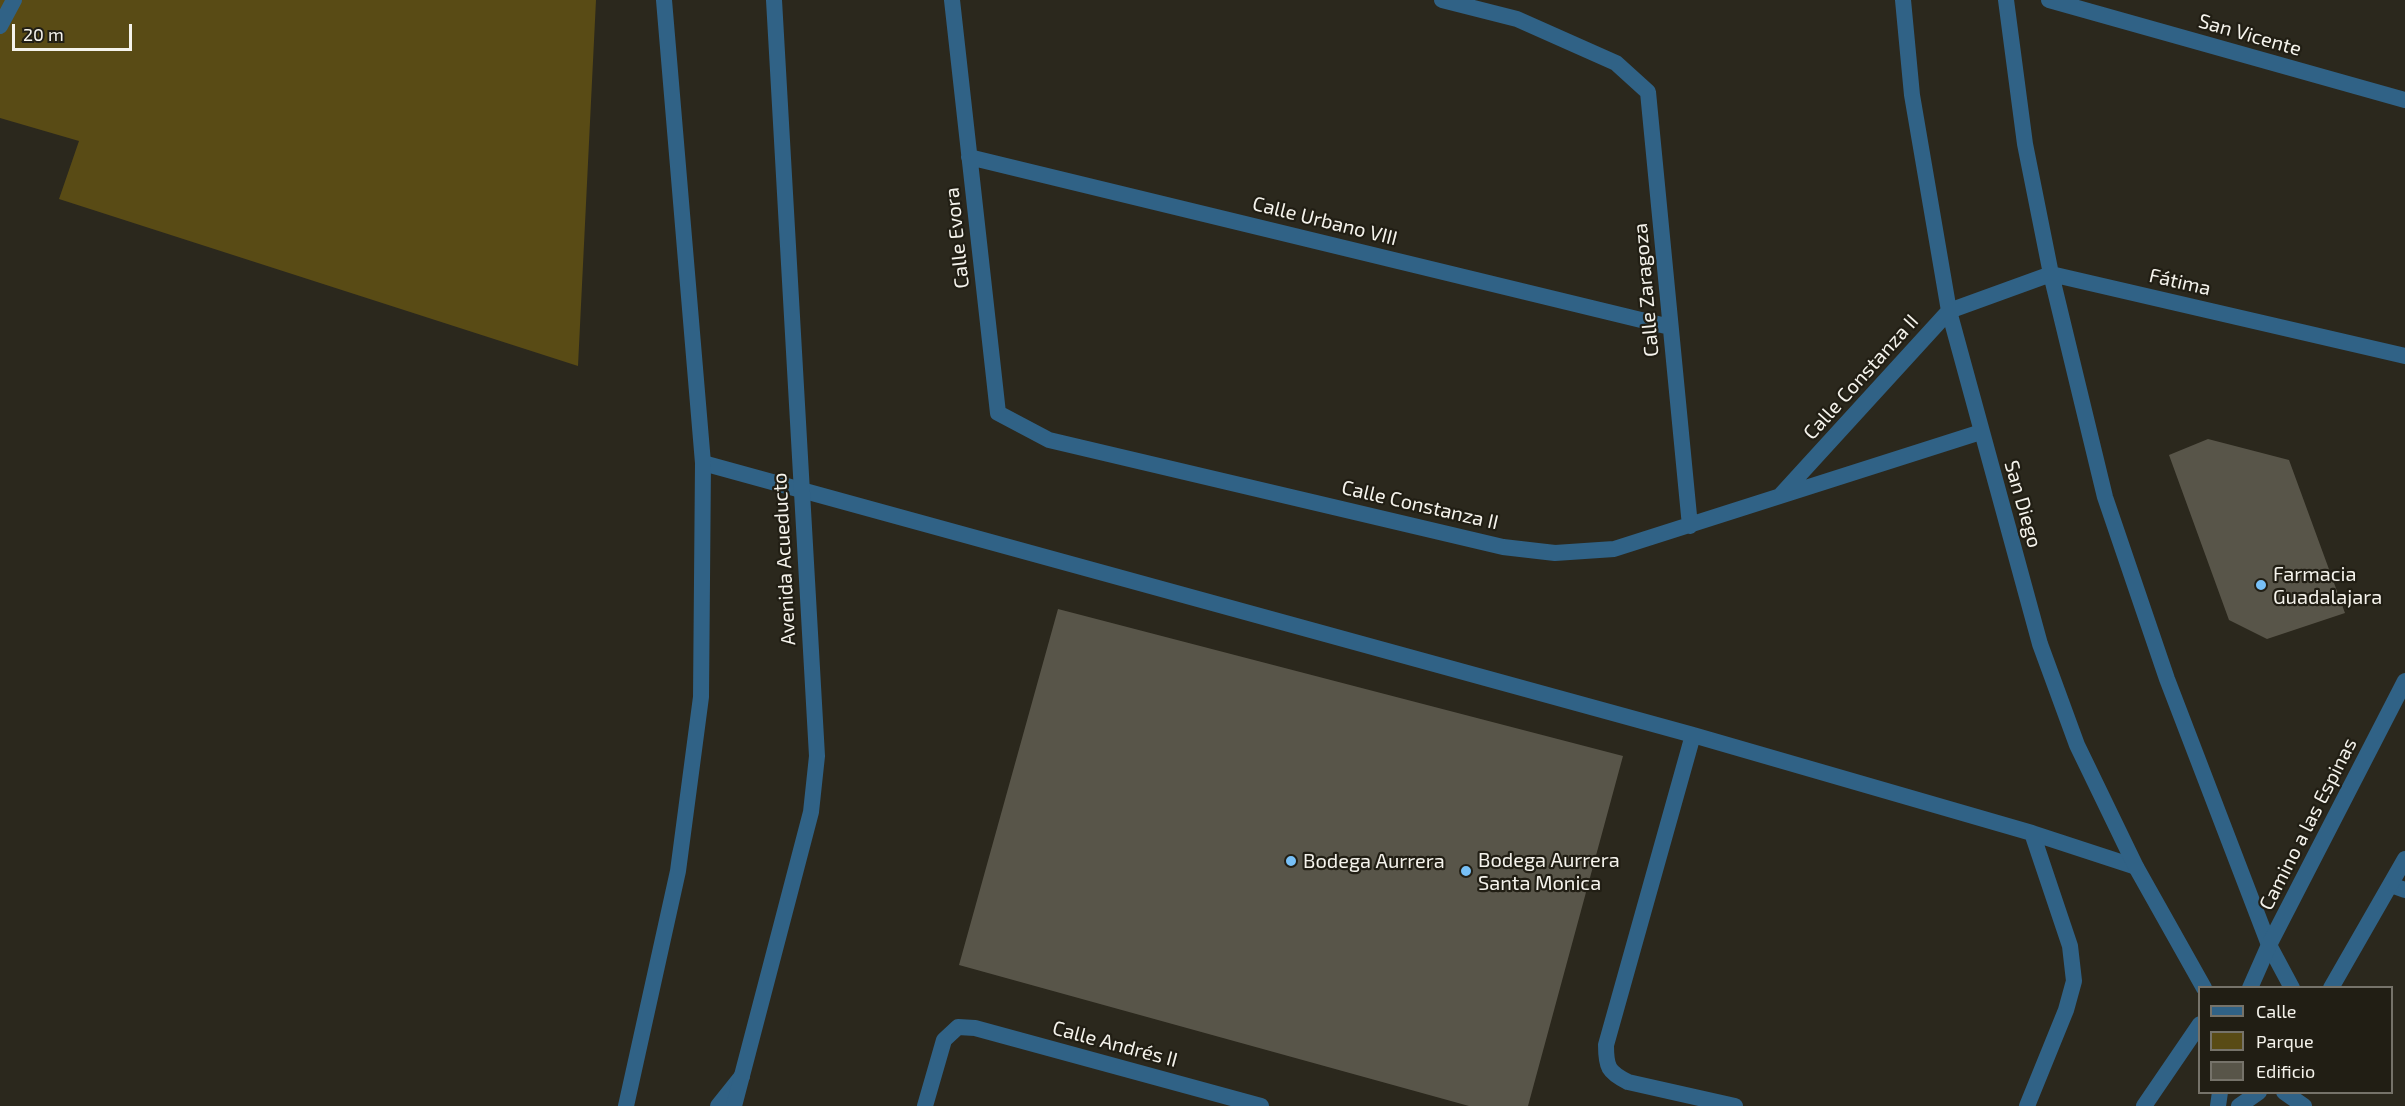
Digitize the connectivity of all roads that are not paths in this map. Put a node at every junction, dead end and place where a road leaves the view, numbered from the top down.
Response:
1 (14, 0) edge
2 (774, 0) edge
3 (952, 0) edge
4 (1442, 0) edge
5 (1903, 0) edge
6 (2006, 0) edge
7 (2049, 0) edge
8 (661, 1) edge
9 (0, 26) edge
10 (2405, 100) edge
11 (969, 157) junction
12 (2051, 274) junction
13 (1949, 311) junction
14 (1670, 327) junction
15 (2405, 356) edge
16 (1981, 432) junction
17 (1050, 440) joint
18 (703, 463) junction
19 (801, 489) junction
20 (1779, 497) junction
21 (1690, 526) junction
22 (2405, 681) edge
23 (1694, 735) junction
24 (2032, 833) junction
25 (2405, 859) edge
26 (2136, 867) junction
27 (2398, 887) edge
28 (2269, 945) junction
29 (2203, 986) edge
30 (2250, 986) edge
31 (2291, 986) edge
32 (2332, 986) edge
33 (2198, 1025) edge
34 (742, 1076) junction
35 (2256, 1094) edge
36 (2287, 1094) edge
37 (626, 1106) edge
38 (718, 1106) edge
39 (734, 1106) edge
40 (925, 1106) edge
41 (1262, 1106) edge
42 (1735, 1106) edge
43 (2027, 1106) edge
44 (2144, 1106) edge
45 (2239, 1106) edge
46 (2304, 1106) edge

1 - 9 street
2 - 19 street, Avenida Acueducto
3 - 11 street, Calle Evora
4 - 14 street, Calle Zaragoza
5 - 13 street, San Diego
6 - 12 street
7 - 10 street, San Vicente
8 - 18 street
11 - 14 street, Calle Urbano VIII
11 - 17 street, Calle Evora
12 - 13 street
12 - 15 street, Fátima
12 - 28 street
13 - 16 street, San Diego
13 - 20 street, Calle Constanza II
14 - 21 street, Calle Zaragoza
16 - 20 street, Calle Constanza II
16 - 26 street, San Diego
17 - 21 street, Calle Constanza II
18 - 19 street
18 - 37 street
19 - 23 street
19 - 34 street, Avenida Acueducto
20 - 21 street, Calle Constanza II
22 - 28 street, Camino a las Espinas
23 - 24 street
23 - 42 street
24 - 26 street
24 - 43 street
25 - 27 street
26 - 29 street, San Diego
27 - 32 street
28 - 30 street, Camino a las Espinas
28 - 31 street
33 - 44 street
34 - 38 street
34 - 39 street, Avenida Acueducto
35 - 45 street
36 - 46 street
40 - 41 street, Calle Andrés II

